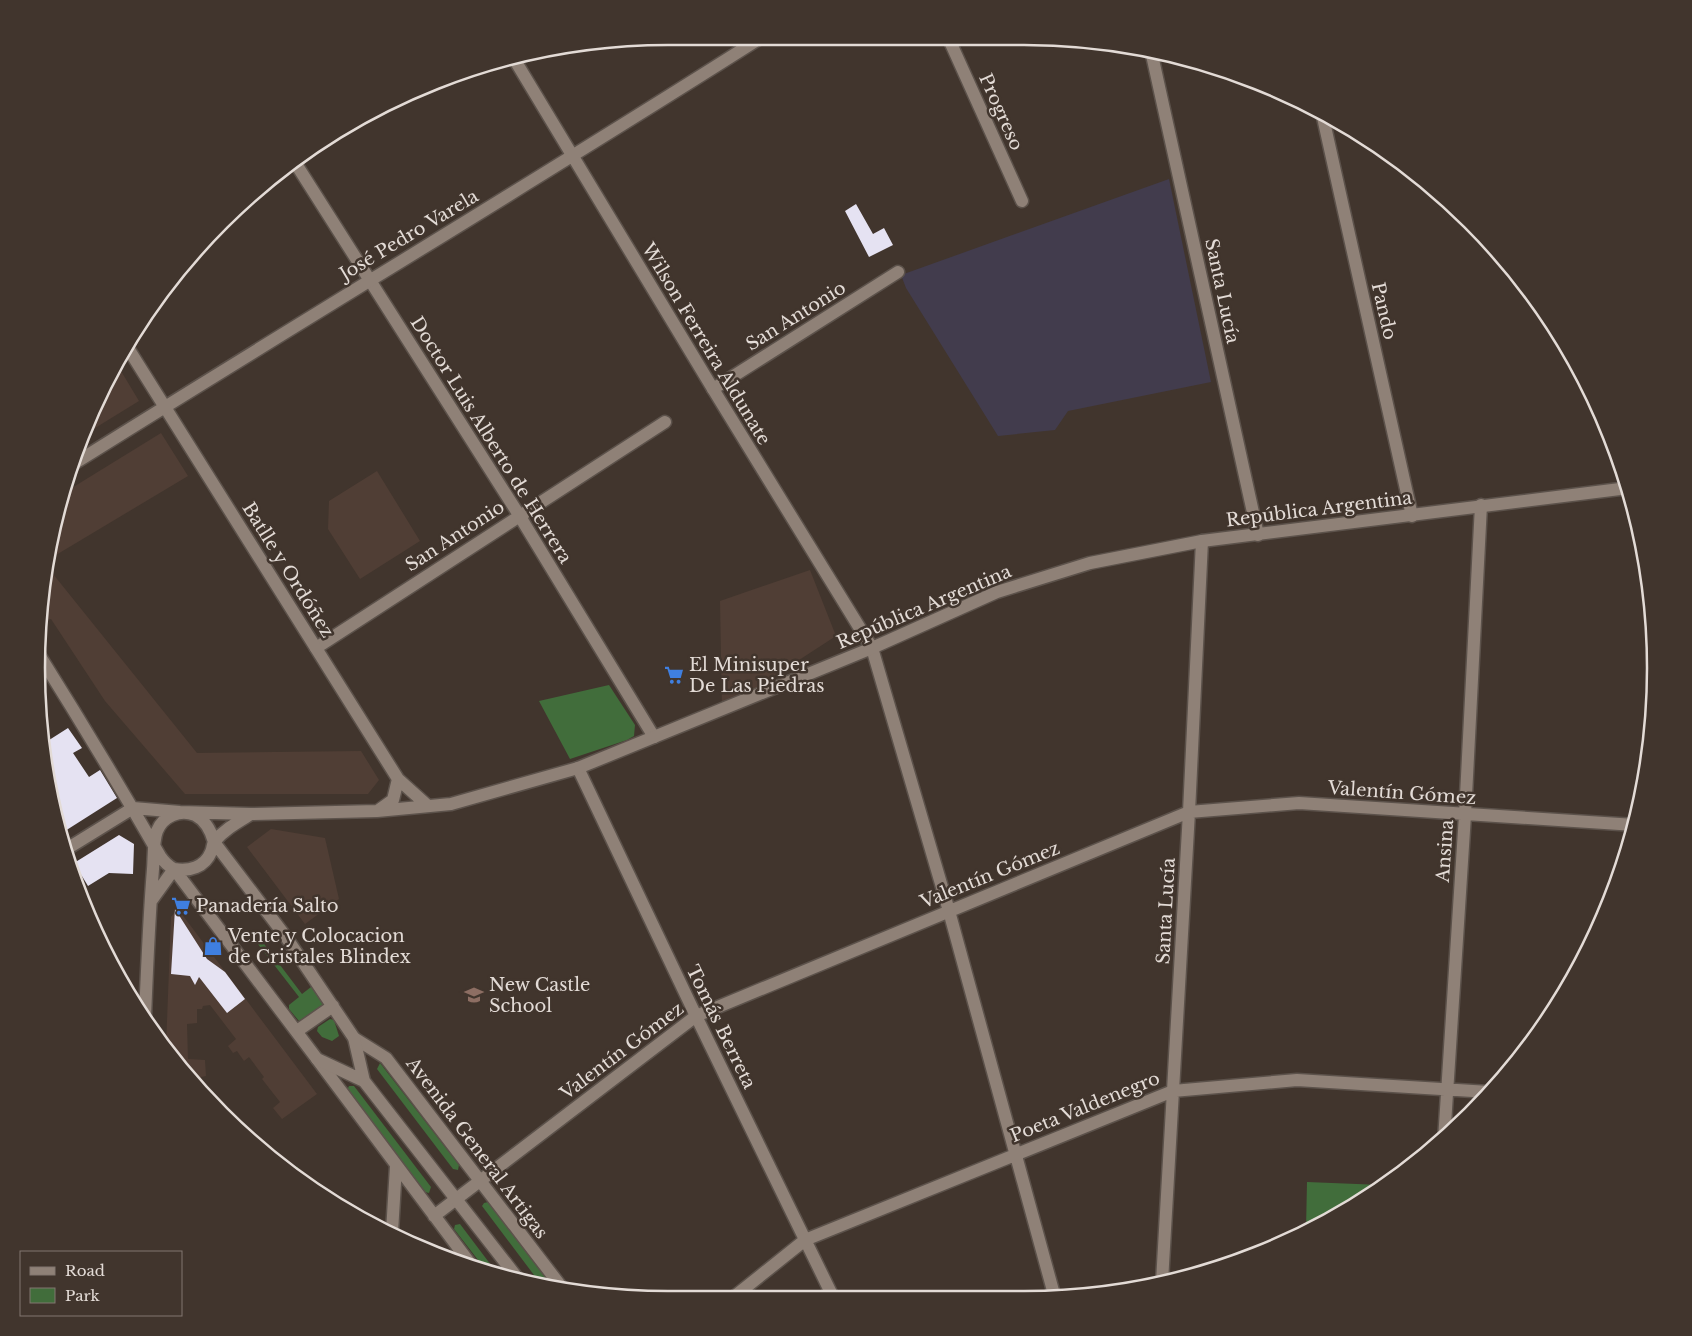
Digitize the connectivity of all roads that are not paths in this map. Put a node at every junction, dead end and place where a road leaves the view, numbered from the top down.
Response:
1 (749, 45) edge
2 (952, 45) edge
3 (1153, 59) edge
4 (517, 64) edge
5 (1324, 122) edge
6 (573, 157) junction
7 (298, 167) edge
8 (1022, 201) dead end
9 (898, 272) dead end
10 (369, 279) junction
11 (130, 352) edge
12 (712, 389) junction
13 (165, 407) junction
14 (665, 422) dead end
15 (81, 460) edge
16 (1620, 489) edge
17 (1481, 505) junction
18 (519, 515) junction
19 (1412, 516) junction
20 (1258, 535) junction
21 (1202, 542) junction
22 (316, 648) junction
23 (872, 648) junction
24 (45, 665) edge
25 (654, 737) junction
26 (578, 768) junction
27 (398, 779) junction
28 (428, 806) junction
29 (133, 808) junction
30 (377, 811) junction
31 (180, 812) junction
32 (1189, 812) junction
33 (251, 814) junction
34 (1465, 815) junction
35 (1627, 825) edge
36 (214, 842) junction
37 (156, 845) junction
38 (71, 846) edge
39 (174, 869) junction
40 (150, 903) junction
41 (949, 911) junction
42 (333, 1006) junction
43 (145, 1007) edge
44 (696, 1016) junction
45 (297, 1031) junction
46 (354, 1038) junction
47 (317, 1059) junction
48 (364, 1081) junction
49 (1447, 1089) junction
50 (1173, 1090) junction
51 (1481, 1091) edge
52 (1445, 1127) edge
53 (1016, 1153) junction
54 (396, 1166) junction
55 (481, 1180) junction
56 (456, 1200) junction
57 (434, 1216) junction
58 (392, 1227) edge
59 (805, 1240) junction
60 (465, 1257) edge
61 (511, 1271) edge
62 (1162, 1275) edge
63 (556, 1281) edge
64 (1054, 1290) edge
65 (741, 1291) edge
66 (830, 1291) edge

1 - 6 street, José Pedro Varela
2 - 8 street, Progreso
3 - 20 street, Santa Lucía
4 - 6 street, Wilson Ferreira Aldunate
5 - 19 street, Pando
6 - 10 street, José Pedro Varela
6 - 12 street, Wilson Ferreira Aldunate
7 - 10 street, Doctor Luis Alberto de Herrera
9 - 12 street, San Antonio
10 - 13 street, José Pedro Varela
10 - 18 street, Doctor Luis Alberto de Herrera
11 - 13 street, Batlle y Ordóñez
12 - 23 street, Wilson Ferreira Aldunate
13 - 15 street, José Pedro Varela
13 - 22 street, Batlle y Ordóñez
14 - 18 street, San Antonio
16 - 17 street, República Argentina
17 - 19 street, República Argentina
17 - 34 street, Ansina
18 - 22 street, San Antonio
18 - 25 street, Doctor Luis Alberto de Herrera
19 - 20 street, República Argentina
20 - 21 street, República Argentina
21 - 23 street, República Argentina
21 - 32 street, Santa Lucía
22 - 27 street, Batlle y Ordóñez
23 - 25 street, República Argentina
23 - 41 street, Wilson Ferreira Aldunate
24 - 29 street
25 - 26 street, República Argentina
26 - 28 street, República Argentina
26 - 44 street, Tomás Berreta
27 - 28 street, Batlle y Ordóñez
27 - 30 street
28 - 30 street, República Argentina
29 - 31 street, República Argentina
29 - 37 street
29 - 38 street
30 - 33 street, República Argentina
31 - 33 street, República Argentina
31 - 36 street
31 - 37 street
32 - 34 street, Valentín Gómez
32 - 41 street, Valentín Gómez
32 - 50 street, Santa Lucía
33 - 36 street
34 - 35 street, Valentín Gómez
34 - 49 street, Ansina
36 - 39 street
36 - 42 street
37 - 39 street
37 - 40 street
39 - 40 street
39 - 45 street
40 - 43 street
41 - 44 street, Valentín Gómez
41 - 53 street, Wilson Ferreira Aldunate
42 - 45 street
42 - 46 street
44 - 55 street, Valentín Gómez
44 - 59 street, Tomás Berreta
45 - 47 street
46 - 48 street
46 - 55 street, Avenida General Artigas
47 - 48 street
47 - 54 street
48 - 56 street
49 - 50 street, Poeta Valdenegro
49 - 51 street, Poeta Valdenegro
49 - 52 street, Ansina
50 - 53 street, Poeta Valdenegro
50 - 62 street, Santa Lucía
53 - 59 street, Poeta Valdenegro
53 - 64 street, Wilson Ferreira Aldunate
54 - 57 street
54 - 58 street
55 - 56 street, Valentín Gómez
55 - 63 street, Avenida General Artigas
56 - 57 street, Valentín Gómez
56 - 61 street
57 - 60 street
59 - 65 street, Poeta Valdenegro
59 - 66 street, Tomás Berreta

